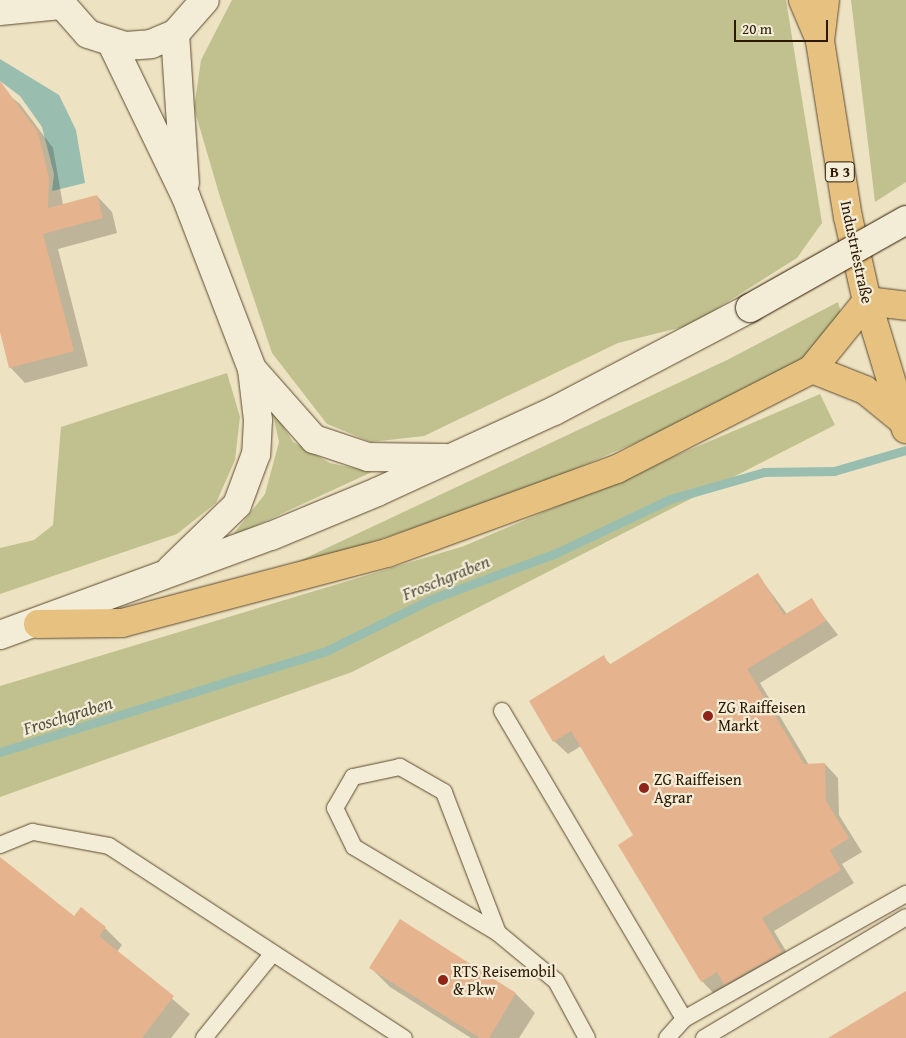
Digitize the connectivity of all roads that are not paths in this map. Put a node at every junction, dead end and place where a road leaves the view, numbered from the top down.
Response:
1 (205, 0) edge
2 (803, 0) edge
3 (825, 0) edge
4 (60, 3) edge
5 (0, 11) edge
6 (175, 34) junction
7 (820, 41) junction
8 (112, 44) junction
9 (186, 197) junction
10 (906, 220) edge
11 (867, 301) junction
12 (906, 306) edge
13 (252, 368) junction
14 (812, 370) junction
15 (905, 421) edge
16 (456, 458) junction
17 (163, 577) junction
18 (38, 624) junction
19 (0, 635) edge
20 (502, 711) dead end
21 (0, 845) edge
22 (906, 894) edge
23 (906, 917) edge
24 (498, 933) junction
25 (273, 953) junction
26 (684, 1019) junction
27 (204, 1038) edge
28 (404, 1038) edge
29 (587, 1038) edge
30 (667, 1038) edge
31 (704, 1038) edge

1 - 6 main road
2 - 7 main road, B 3
3 - 7 main road, B 3
4 - 5 main road
4 - 8 main road
6 - 8 main road
6 - 9 main road
7 - 11 main road, Industriestraße / B 3
8 - 9 main road
9 - 13 main road
10 - 16 main road, bridge
11 - 12 main road
11 - 14 main road
11 - 15 main road, Industriestraße / B 3
13 - 16 main road
13 - 17 main road
14 - 15 main road
14 - 18 main road
16 - 17 main road
17 - 18 main road
18 - 19 main road
20 - 26 lane
21 - 25 lane
22 - 26 lane
23 - 31 lane
24 - 24 lane
24 - 29 lane
25 - 27 lane
25 - 28 lane
26 - 30 lane

